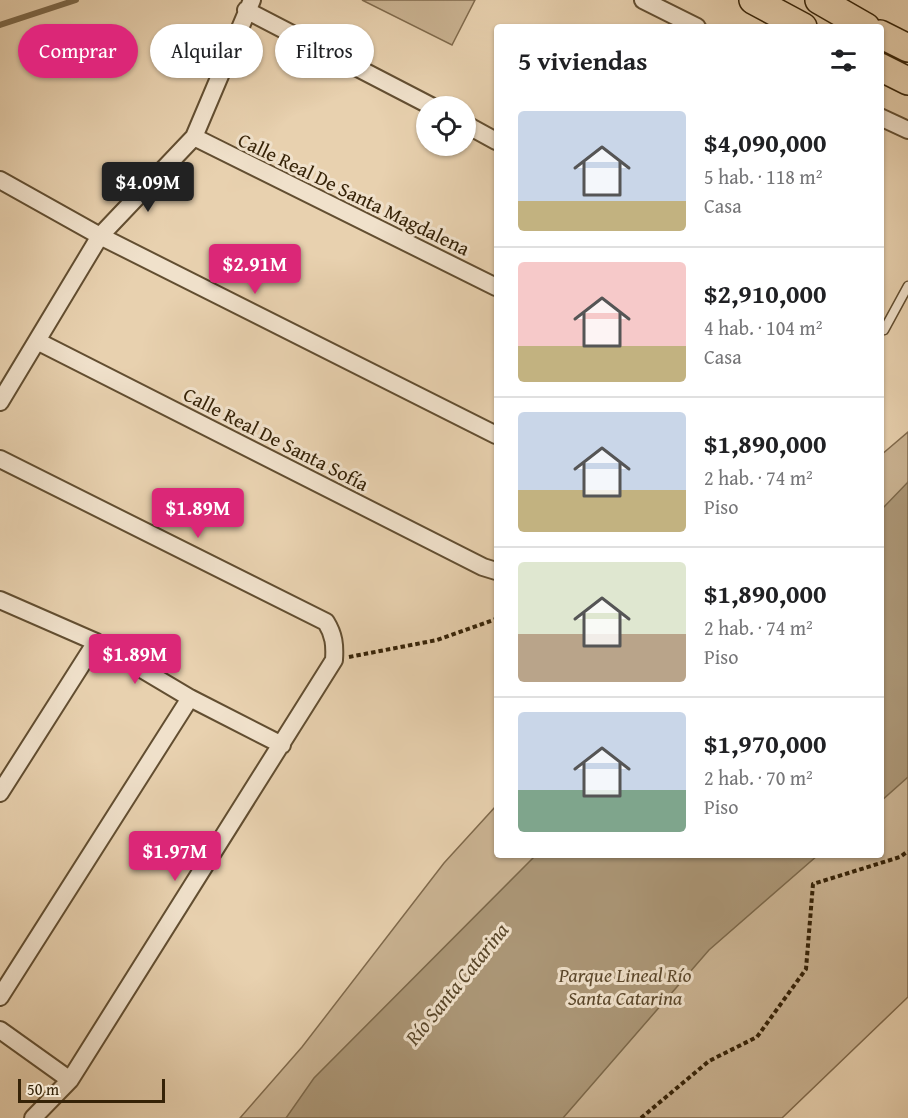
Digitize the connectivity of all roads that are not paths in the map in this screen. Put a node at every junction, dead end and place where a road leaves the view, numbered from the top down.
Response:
1 (642, 0) edge
2 (753, 0) edge
3 (819, 0) edge
4 (249, 5) edge
5 (691, 24) edge
6 (797, 24) edge
7 (862, 24) edge
8 (884, 36) edge
9 (908, 48) edge
10 (884, 69) edge
11 (908, 81) edge
12 (416, 98) edge
13 (884, 119) edge
14 (476, 130) edge
15 (908, 130) edge
16 (194, 137) junction
17 (494, 140) edge
18 (0, 180) edge
19 (100, 236) junction
20 (494, 286) edge
21 (908, 286) edge
22 (884, 330) dead end
23 (37, 341) junction
24 (0, 402) edge
25 (494, 434) edge
26 (0, 459) edge
27 (494, 572) edge
28 (1, 602) edge
29 (96, 642) junction
30 (190, 698) junction
31 (282, 745) junction
32 (0, 793) edge
33 (0, 997) edge
34 (0, 1030) edge
35 (70, 1080) junction
36 (33, 1118) edge

1 - 5 street
2 - 6 main road
3 - 7 main road
4 - 12 street
4 - 16 street
8 - 9 main road
10 - 11 main road
13 - 15 street
14 - 17 street
16 - 19 street
16 - 20 street, Calle Real De Santa Magdalena
18 - 19 street
19 - 23 street
19 - 25 street
21 - 22 lane
23 - 24 street
23 - 27 street, Calle Real De Santa Sofía
26 - 31 street
28 - 29 street
29 - 30 street
29 - 32 street
30 - 31 street
30 - 33 street
31 - 35 street
34 - 35 street
35 - 36 street

